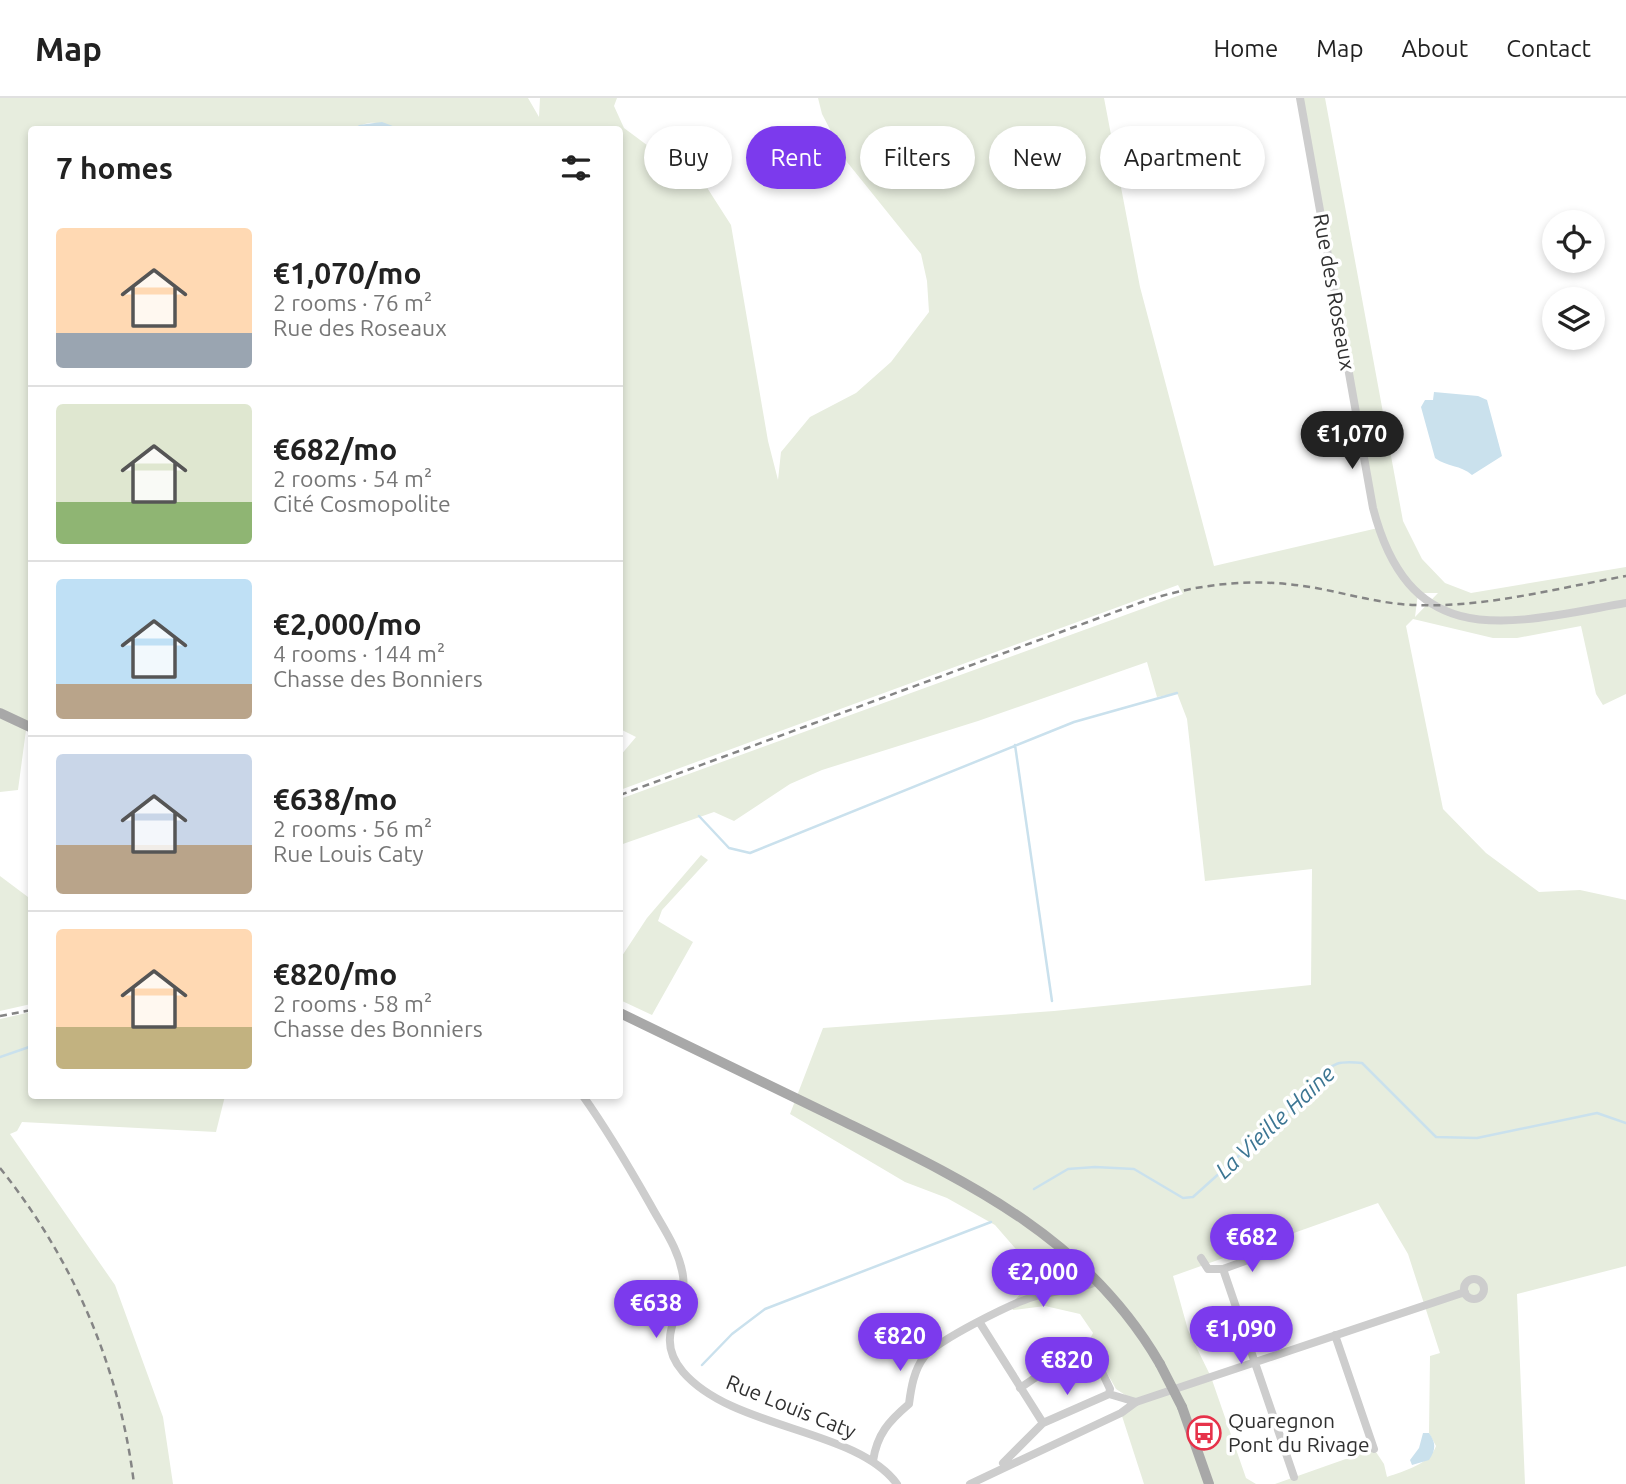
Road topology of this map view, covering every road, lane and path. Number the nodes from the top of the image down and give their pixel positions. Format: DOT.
graph roads {
  1 [pos="1300,98"];
  2 [pos="1626,603"];
  3 [pos="0,713"];
  4 [pos="28,726"];
  5 [pos="623,1014"];
  6 [pos="585,1099"];
  7 [pos="1273,1251"];
  8 [pos="1201,1258"];
  9 [pos="1223,1269"];
  10 [pos="1096,1282"];
  11 [pos="1465,1292"];
  12 [pos="980,1323"];
  13 [pos="1335,1335"];
  14 [pos="1255,1362"];
  15 [pos="1020,1388"];
  16 [pos="1109,1392"];
  17 [pos="1136,1402"];
  18 [pos="1043,1423"];
  19 [pos="1374,1450"];
  20 [pos="873,1461"];
  21 [pos="998,1469"];
  22 [pos="1294,1477"];
  23 [pos="897,1484"];
  24 [pos="970,1484"];
  25 [pos="1209,1484"];
  1 -- 2 [label="street, Rue des Roseaux"];
  3 -- 4 [label="main road"];
  5 -- 10 [label="main road"];
  6 -- 20 [label="street, Rue Louis Caty"];
  7 -- 9 [label="street"];
  8 -- 9 [label="street"];
  9 -- 14 [label="street"];
  10 -- 12 [label="street"];
  10 -- 25 [label="main road, bridge"];
  11 -- 13 [label="street"];
  12 -- 15 [label="street"];
  12 -- 20 [label="street"];
  13 -- 14 [label="street"];
  13 -- 19 [label="street"];
  14 -- 17 [label="street"];
  14 -- 22 [label="street"];
  15 -- 16 [label="street"];
  15 -- 18 [label="street"];
  16 -- 17 [label="street"];
  16 -- 18 [label="street"];
  17 -- 21 [label="street"];
  18 -- 21 [label="street"];
  20 -- 23 [label="street, Rue Louis Caty"];
  21 -- 24 [label="street"];
}
